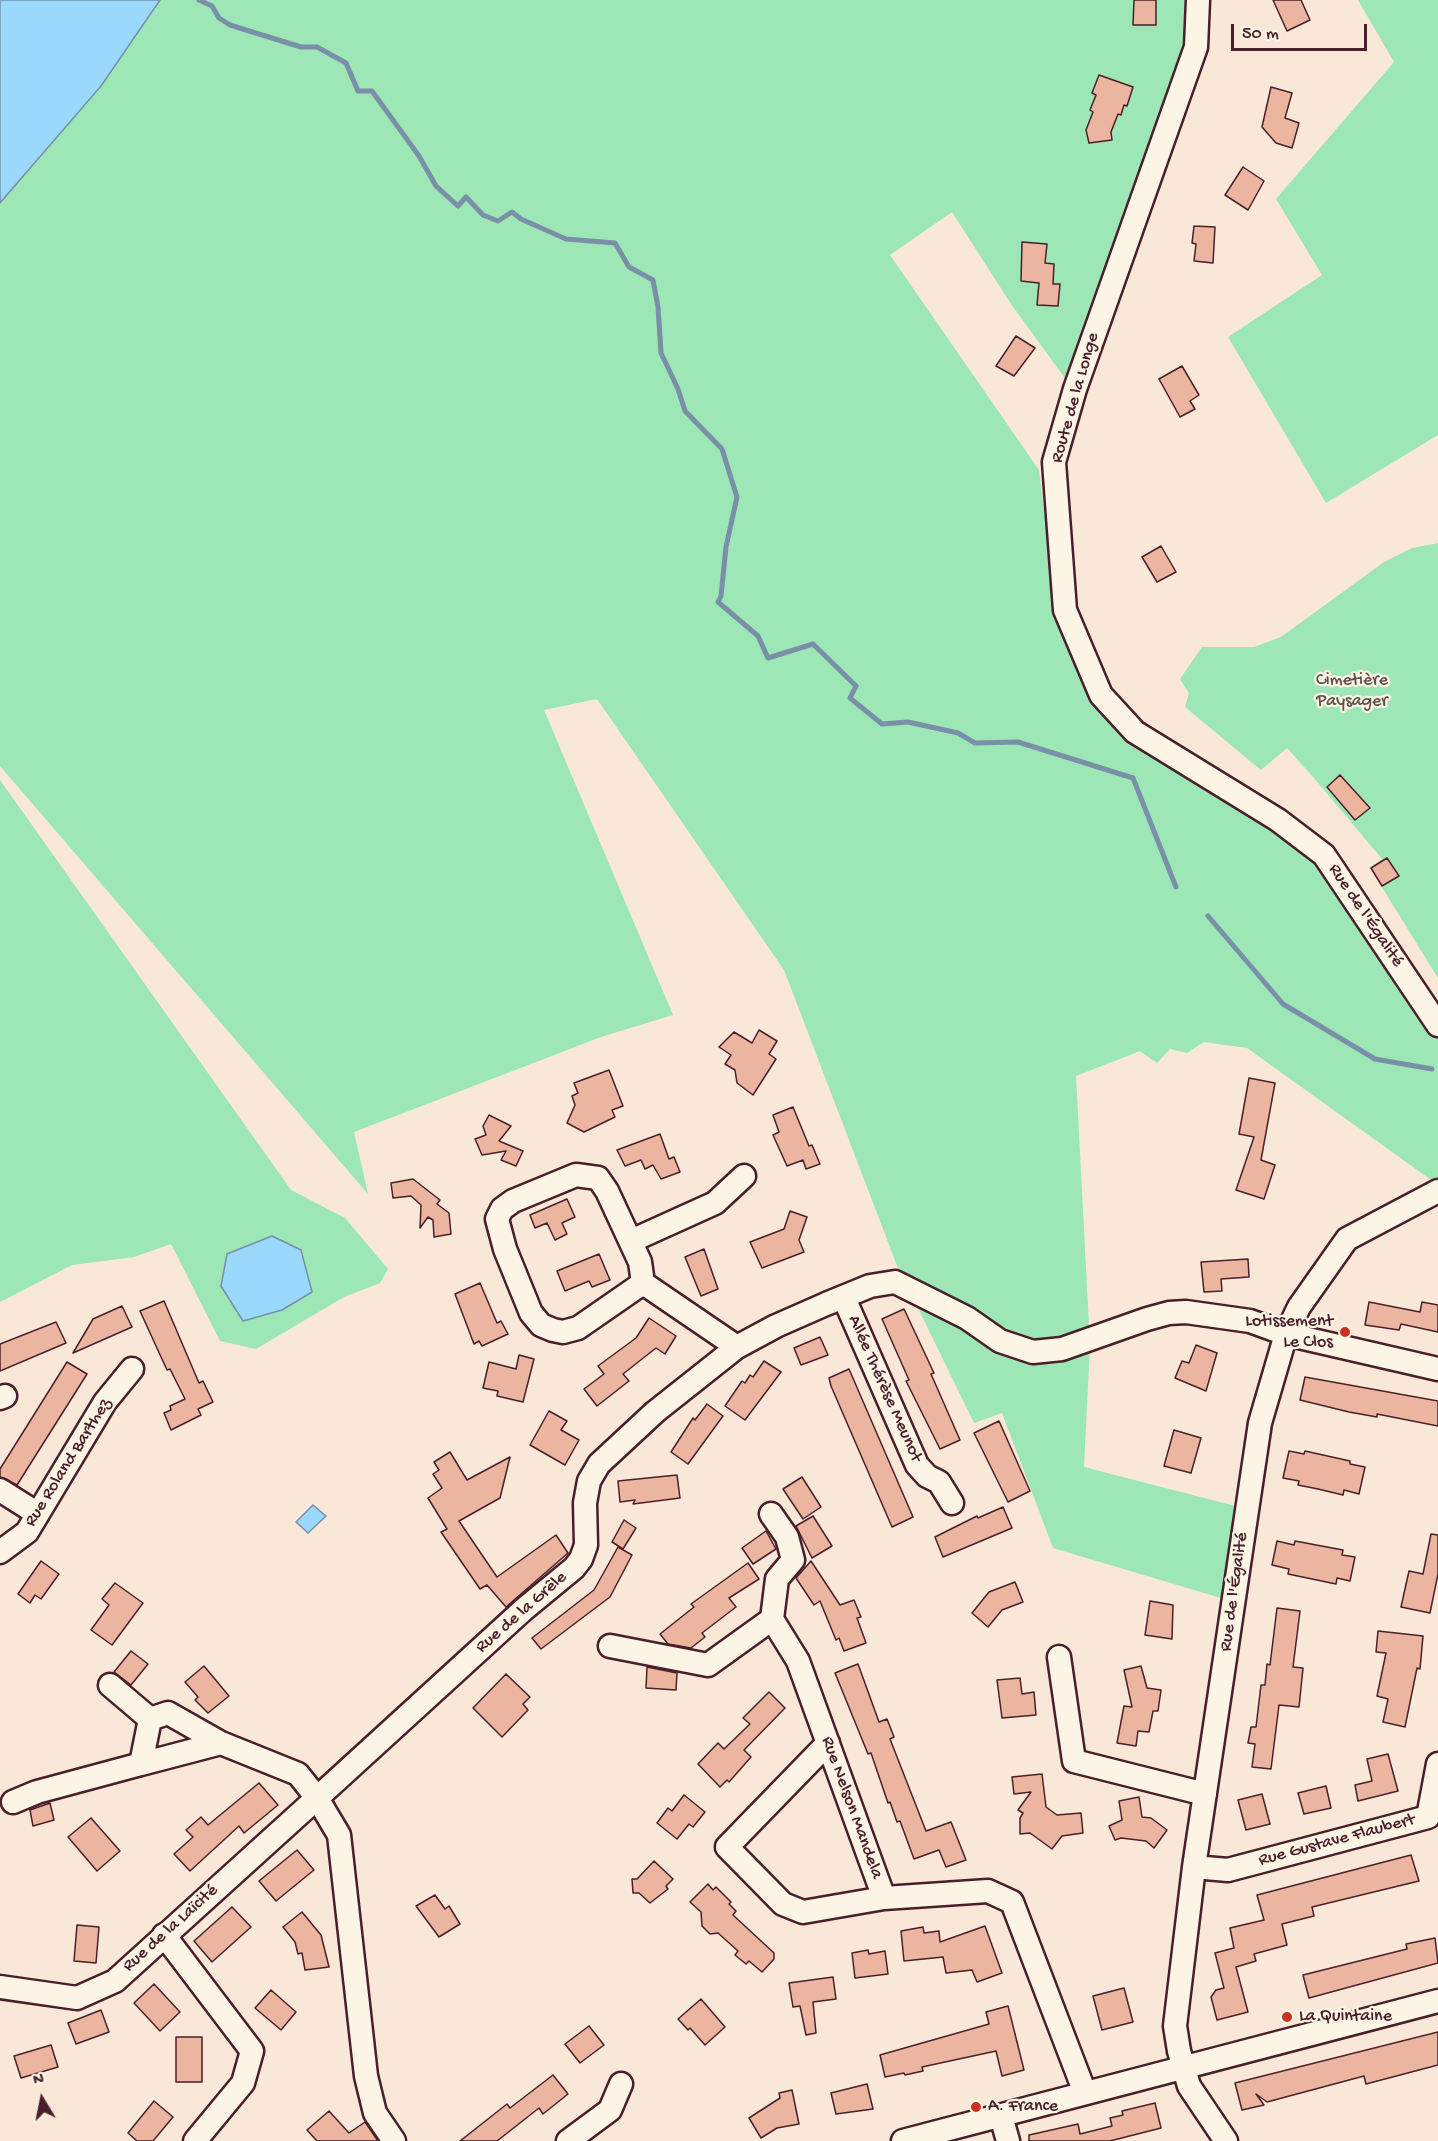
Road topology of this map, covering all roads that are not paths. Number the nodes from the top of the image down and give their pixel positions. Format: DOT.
graph roads {
  1 [pos="1198,0"];
  2 [pos="1278,820"];
  3 [pos="1438,1025"];
  4 [pos="744,1176"];
  5 [pos="1438,1191"];
  6 [pos="630,1241"];
  7 [pos="643,1283"];
  8 [pos="844,1298"];
  9 [pos="1286,1334"];
  10 [pos="737,1347"];
  11 [pos="1438,1369"];
  12 [pos="132,1370"];
  13 [pos="0,1490"];
  14 [pos="952,1503"];
  15 [pos="38,1514"];
  16 [pos="771,1514"];
  17 [pos="0,1552"];
  18 [pos="772,1619"];
  19 [pos="610,1646"];
  20 [pos="1059,1657"];
  21 [pos="110,1685"];
  22 [pos="150,1719"];
  23 [pos="221,1743"];
  24 [pos="828,1743"];
  25 [pos="141,1764"];
  26 [pos="1438,1764"];
  27 [pos="1205,1794"];
  28 [pos="317,1798"];
  29 [pos="13,1802"];
  30 [pos="1194,1867"];
  31 [pos="884,1898"];
  32 [pos="164,1935"];
  33 [pos="0,1987"];
  34 [pos="1438,2001"];
  35 [pos="1183,2067"];
  36 [pos="621,2084"];
  37 [pos="1085,2093"];
  38 [pos="1000,2116"];
  39 [pos="195,2141"];
  40 [pos="394,2141"];
  41 [pos="568,2141"];
  42 [pos="903,2141"];
  43 [pos="1008,2141"];
  44 [pos="1226,2141"];
  1 -- 2 [label="street, Route de la Longe"];
  2 -- 3 [label="street, Rue de l'Égalité"];
  4 -- 6 [label="street"];
  5 -- 9 [label="street, Rue de l'Égalité"];
  6 -- 7 [label="street"];
  6 -- 7 [label="street"];
  7 -- 10 [label="street"];
  8 -- 9 [label="street, Rue de la Grêle"];
  8 -- 10 [label="street, Rue de la Grêle"];
  8 -- 14 [label="street, Allée Thérèse Meunot"];
  9 -- 11 [label="street, Rue de la Grêle"];
  9 -- 27 [label="street, Rue de l'Égalité"];
  10 -- 28 [label="street, Rue de la Grêle"];
  12 -- 15 [label="street, Rue Roland Barthez"];
  13 -- 15 [label="street"];
  15 -- 17 [label="street, Rue Roland Barthez"];
  16 -- 18 [label="street"];
  18 -- 19 [label="street"];
  18 -- 24 [label="street, Rue Nelson Mandela"];
  20 -- 27 [label="street"];
  21 -- 22 [label="street"];
  22 -- 23 [label="street"];
  22 -- 25 [label="street"];
  23 -- 25 [label="street"];
  23 -- 28 [label="street"];
  24 -- 31 [label="street, Rue Nelson Mandela"];
  24 -- 31 [label="street"];
  25 -- 29 [label="street"];
  26 -- 30 [label="street, Rue Gustave Flaubert"];
  27 -- 30 [label="street, Rue de l'Égalité"];
  28 -- 32 [label="street, Rue de la Laïcité"];
  28 -- 40 [label="street"];
  30 -- 35 [label="street, Rue de l'Égalité"];
  31 -- 37 [label="street, Rue Nelson Mandela"];
  32 -- 33 [label="street, Rue de la Laïcité"];
  32 -- 39 [label="street"];
  34 -- 35 [label="street"];
  35 -- 37 [label="street"];
  35 -- 44 [label="street, Rue de l'Égalité"];
  36 -- 41 [label="street"];
  37 -- 38 [label="street"];
  38 -- 42 [label="street"];
  38 -- 43 [label="street"];
}
